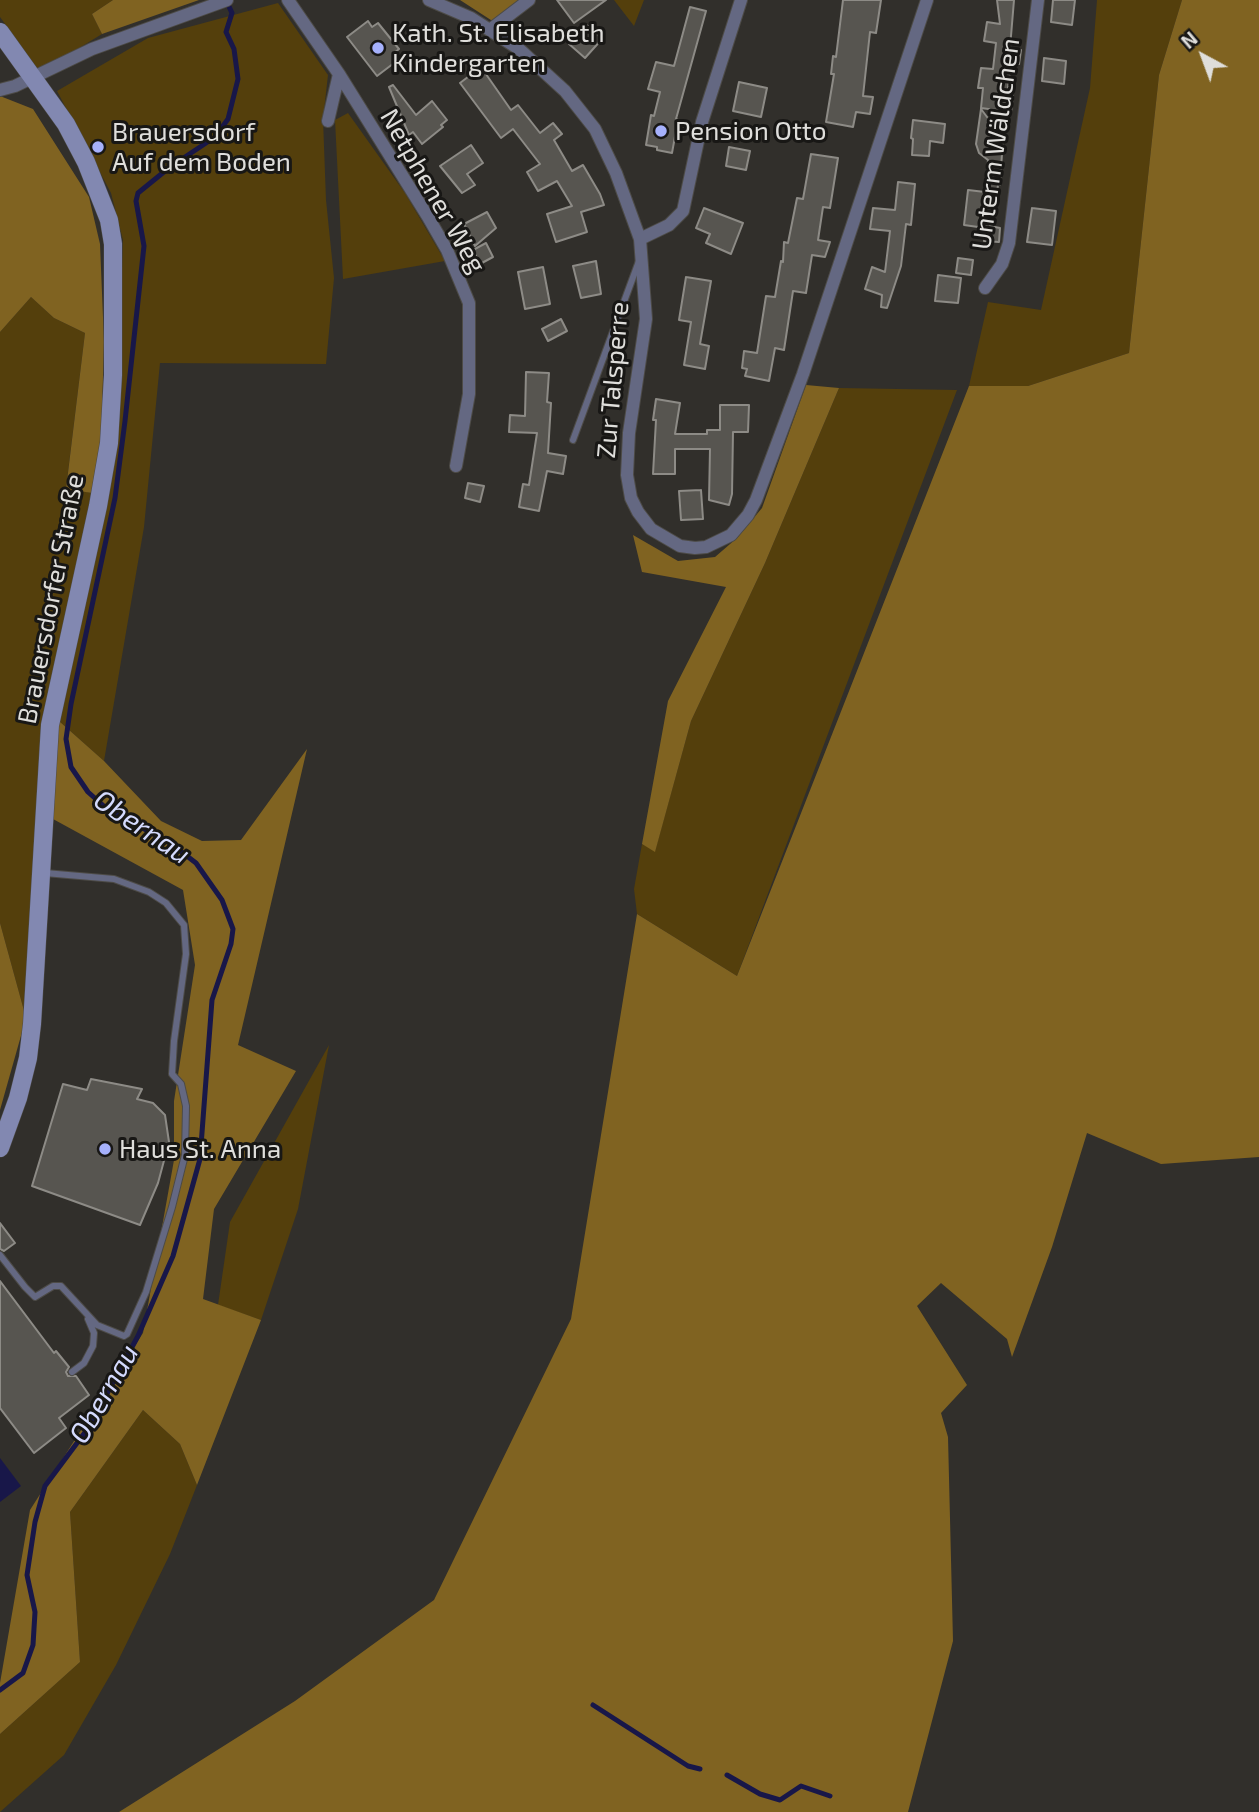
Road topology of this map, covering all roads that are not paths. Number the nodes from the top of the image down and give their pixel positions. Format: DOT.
graph roads {
  1 [pos="288,0"];
  2 [pos="429,0"];
  3 [pos="529,0"];
  4 [pos="741,0"];
  5 [pos="927,0"];
  6 [pos="1038,0"];
  7 [pos="221,2"];
  8 [pos="491,29"];
  9 [pos="0,32"];
  10 [pos="339,74"];
  11 [pos="32,77"];
  12 [pos="0,90"];
  13 [pos="328,121"];
  14 [pos="640,239"];
  15 [pos="641,256"];
  16 [pos="985,288"];
  17 [pos="573,440"];
  18 [pos="456,466"];
  19 [pos="42,872"];
  20 [pos="0,1148"];
  21 [pos="0,1255"];
  22 [pos="88,1317"];
  23 [pos="72,1372"];
  1 -- 10 [label="street, Netphener Weg"];
  2 -- 8 [label="street, Zur Talsperre"];
  3 -- 8 [label="street"];
  4 -- 14 [label="street"];
  5 -- 15 [label="street, Zur Talsperre"];
  6 -- 16 [label="street, Unterm Wäldchen"];
  7 -- 11 [label="street"];
  8 -- 14 [label="street, Zur Talsperre"];
  9 -- 11 [label="street, Brauersdorfer Straße"];
  10 -- 13 [label="street"];
  10 -- 18 [label="street, Netphener Weg"];
  11 -- 12 [label="street"];
  11 -- 19 [label="street, Brauersdorfer Straße"];
  14 -- 15 [label="street, Zur Talsperre"];
  15 -- 17 [label="lane"];
  19 -- 20 [label="street, Brauersdorfer Straße"];
  19 -- 22 [label="lane"];
  21 -- 22 [label="lane"];
  22 -- 23 [label="lane"];
}
